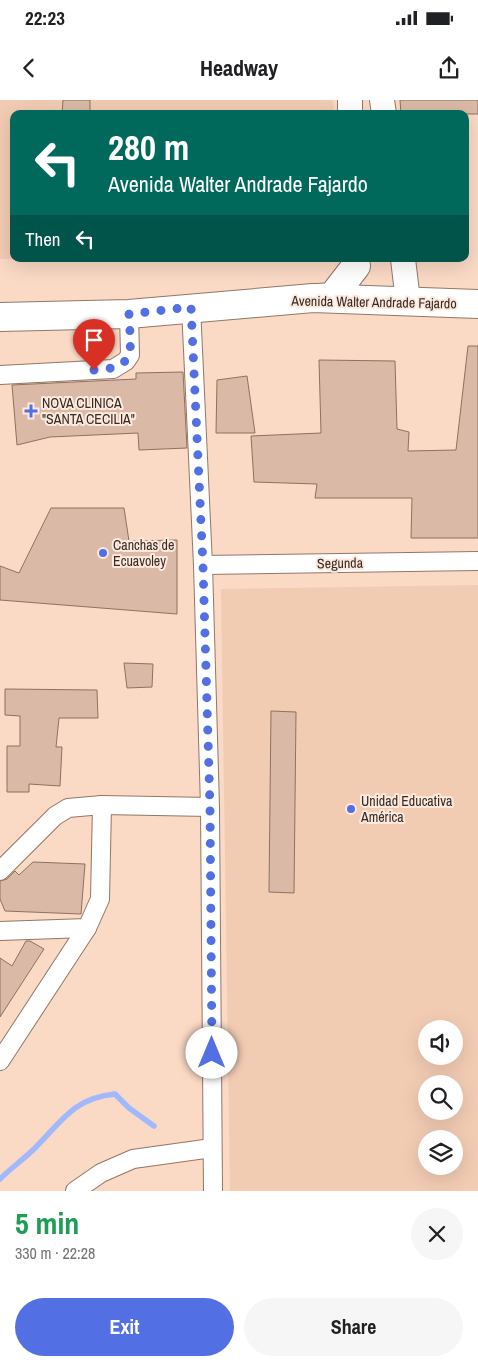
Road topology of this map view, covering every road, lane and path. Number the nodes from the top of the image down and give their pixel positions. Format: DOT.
graph roads {
  1 [pos="356,262"];
  2 [pos="403,262"];
  3 [pos="313,298"];
  4 [pos="365,299"];
  5 [pos="408,301"];
  6 [pos="478,304"];
  7 [pos="191,307"];
  8 [pos="129,314"];
  9 [pos="0,317"];
  10 [pos="0,375"];
  11 [pos="478,561"];
  12 [pos="203,566"];
  13 [pos="102,805"];
  14 [pos="210,807"];
  15 [pos="0,871"];
  16 [pos="87,928"];
  17 [pos="0,932"];
  18 [pos="0,1061"];
  19 [pos="212,1148"];
  20 [pos="75,1191"];
  21 [pos="213,1191"];
  1 -- 3 [label="main road"];
  1 -- 4 [label="street"];
  2 -- 5 [label="street"];
  3 -- 4 [label="main road, Avenida Walter Andrade Fajardo"];
  3 -- 7 [label="main road, Avenida Walter Andrade Fajardo"];
  4 -- 5 [label="main road, Avenida Walter Andrade Fajardo"];
  5 -- 6 [label="main road, Avenida Walter Andrade Fajardo"];
  7 -- 8 [label="main road, Avenida Walter Andrade Fajardo"];
  7 -- 12 [label="street"];
  8 -- 9 [label="main road, Avenida Walter Andrade Fajardo"];
  8 -- 10 [label="street"];
  11 -- 12 [label="street, Segunda"];
  12 -- 14 [label="street"];
  13 -- 14 [label="street"];
  13 -- 15 [label="street"];
  13 -- 16 [label="street"];
  14 -- 19 [label="street"];
  16 -- 17 [label="street"];
  16 -- 18 [label="street"];
  19 -- 20 [label="street"];
  19 -- 21 [label="street"];
}
